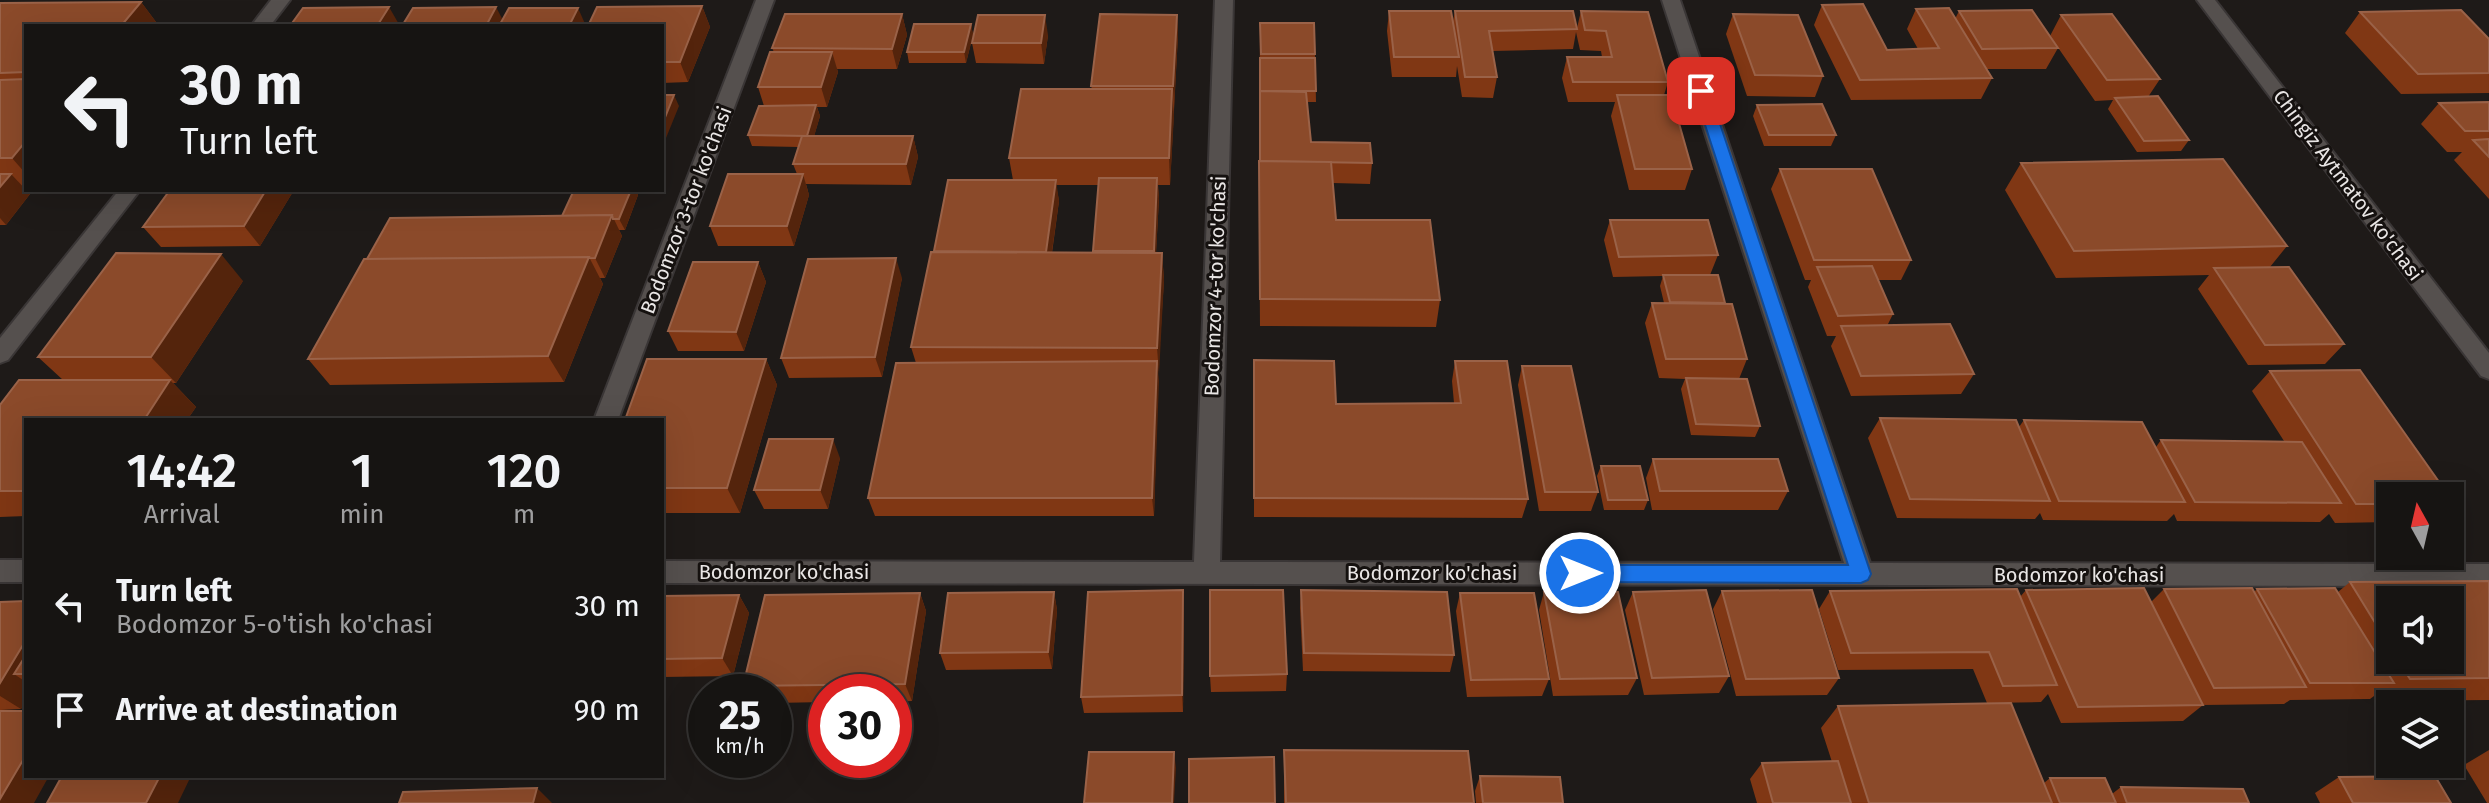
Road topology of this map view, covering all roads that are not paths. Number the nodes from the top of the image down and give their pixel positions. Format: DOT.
graph roads {
  1 [pos="281,0"];
  2 [pos="765,0"];
  3 [pos="1224,0"];
  4 [pos="1671,0"];
  5 [pos="2206,0"];
  6 [pos="262,24"];
  7 [pos="128,192"];
  8 [pos="0,354"];
  9 [pos="2489,370"];
  10 [pos="607,418"];
  11 [pos="0,571"];
  12 [pos="24,571"];
  13 [pos="664,572"];
  14 [pos="1207,573"];
  15 [pos="1861,574"];
  16 [pos="2489,575"];
  1 -- 6 [label="street"];
  2 -- 10 [label="street, Bodomzor 3-tor ko'chasi"];
  3 -- 14 [label="street, Bodomzor 4-tor ko'chasi"];
  4 -- 15 [label="street"];
  5 -- 9 [label="street, Chingiz Aytmatov ko'chasi"];
  7 -- 8 [label="street"];
  11 -- 12 [label="street"];
  13 -- 14 [label="street, Bodomzor ko'chasi"];
  14 -- 15 [label="street, Bodomzor ko'chasi"];
  15 -- 16 [label="street, Bodomzor ko'chasi"];
}
